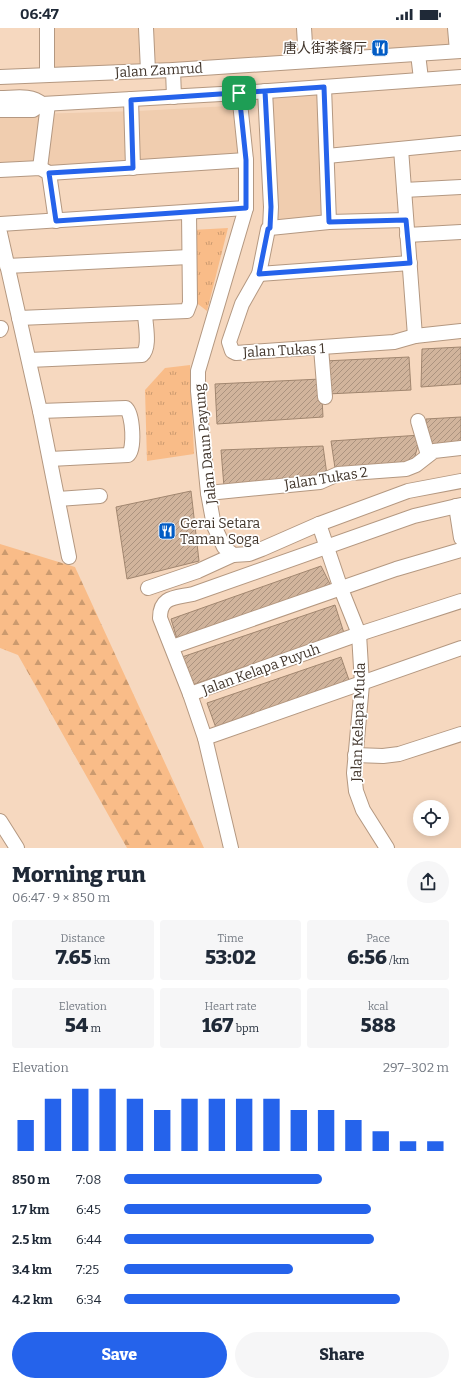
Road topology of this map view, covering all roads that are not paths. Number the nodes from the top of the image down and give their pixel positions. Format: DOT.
graph roads {
  1 [pos="47,28"];
  2 [pos="146,28"];
  3 [pos="304,28"];
  4 [pos="455,28"];
  5 [pos="459,51"];
  6 [pos="418,54"];
  7 [pos="306,60"];
  8 [pos="173,70"];
  9 [pos="148,71"];
  10 [pos="47,75"];
  11 [pos="0,76"];
  12 [pos="461,77"];
  13 [pos="422,79"];
  14 [pos="324,87"];
  15 [pos="265,91"];
  16 [pos="239,93"];
  17 [pos="174,97"];
  18 [pos="0,98"];
  19 [pos="131,100"];
  20 [pos="45,104"];
  21 [pos="0,110"];
  22 [pos="461,143"];
  23 [pos="401,149"];
  24 [pos="326,156"];
  25 [pos="246,160"];
  26 [pos="133,168"];
  27 [pos="0,170"];
  28 [pos="45,171"];
  29 [pos="461,187"];
  30 [pos="404,190"];
  31 [pos="246,208"];
  32 [pos="189,212"];
  33 [pos="406,220"];
  34 [pos="56,221"];
  35 [pos="329,222"];
  36 [pos="0,224"];
  37 [pos="270,228"];
  38 [pos="461,232"];
  39 [pos="0,234"];
  40 [pos="407,235"];
  41 [pos="189,257"];
  42 [pos="410,263"];
  43 [pos="7,266"];
  44 [pos="259,274"];
  45 [pos="145,313"];
  46 [pos="19,318"];
  47 [pos="461,331"];
  48 [pos="415,336"];
  49 [pos="321,348"];
  50 [pos="29,360"];
  51 [pos="325,397"];
  52 [pos="40,411"];
  53 [pos="418,421"];
  54 [pos="461,448"];
  55 [pos="428,455"];
  56 [pos="50,458"];
  57 [pos="461,481"];
  58 [pos="208,492"];
  59 [pos="100,496"];
  60 [pos="58,499"];
  61 [pos="458,506"];
  62 [pos="319,524"];
  63 [pos="461,538"];
  64 [pos="327,546"];
  65 [pos="461,550"];
  66 [pos="233,555"];
  67 [pos="69,557"];
  68 [pos="148,588"];
  69 [pos="341,589"];
  70 [pos="461,602"];
  71 [pos="359,634"];
  72 [pos="172,646"];
  73 [pos="461,648"];
  74 [pos="362,684"];
  75 [pos="190,694"];
  76 [pos="461,734"];
  77 [pos="205,738"];
  78 [pos="355,755"];
  79 [pos="0,821"];
  80 [pos="17,848"];
  81 [pos="231,848"];
  82 [pos="387,848"];
  1 -- 10 [label="street"];
  2 -- 9 [label="street"];
  3 -- 7 [label="street"];
  4 -- 5 [label="street"];
  5 -- 6 [label="street, Jalan Zamrud"];
  6 -- 7 [label="street, Jalan Zamrud"];
  6 -- 13 [label="street"];
  7 -- 8 [label="street, Jalan Zamrud"];
  8 -- 9 [label="street, Jalan Zamrud"];
  8 -- 17 [label="street"];
  9 -- 10 [label="street, Jalan Zamrud"];
  10 -- 11 [label="street, Jalan Zamrud"];
  12 -- 13 [label="street"];
  13 -- 14 [label="street"];
  14 -- 15 [label="street"];
  14 -- 24 [label="street"];
  15 -- 16 [label="street"];
  15 -- 37 [label="street, Jalan Tukas 1"];
  16 -- 17 [label="street"];
  16 -- 25 [label="street, Jalan Daun Payung"];
  17 -- 19 [label="street"];
  18 -- 20 [label="street"];
  19 -- 20 [label="street"];
  19 -- 26 [label="street"];
  20 -- 21 [label="street"];
  20 -- 28 [label="street"];
  22 -- 23 [label="street"];
  23 -- 24 [label="street"];
  23 -- 30 [label="street"];
  24 -- 35 [label="street"];
  25 -- 26 [label="street"];
  25 -- 31 [label="street, Jalan Daun Payung"];
  26 -- 28 [label="street"];
  27 -- 28 [label="street"];
  28 -- 34 [label="street"];
  29 -- 30 [label="street"];
  30 -- 33 [label="street"];
  31 -- 32 [label="street"];
  31 -- 58 [label="street, Jalan Daun Payung"];
  32 -- 34 [label="street"];
  32 -- 41 [label="street"];
  33 -- 35 [label="street"];
  33 -- 40 [label="street"];
  34 -- 36 [label="street"];
  35 -- 37 [label="street"];
  37 -- 44 [label="street, Jalan Tukas 1"];
  38 -- 40 [label="street"];
  39 -- 43 [label="street"];
  40 -- 42 [label="street"];
  41 -- 43 [label="street"];
  41 -- 45 [label="street"];
  42 -- 44 [label="street"];
  42 -- 48 [label="street"];
  43 -- 46 [label="street"];
  44 -- 49 [label="street, Jalan Tukas 1"];
  45 -- 46 [label="street"];
  45 -- 50 [label="street"];
  46 -- 50 [label="street"];
  47 -- 48 [label="street, Jalan Tukas 1"];
  48 -- 49 [label="street, Jalan Tukas 1"];
  49 -- 51 [label="street"];
  50 -- 52 [label="street"];
  52 -- 56 [label="street"];
  52 -- 56 [label="street"];
  53 -- 55 [label="street"];
  54 -- 55 [label="street, Jalan Tukas 2"];
  55 -- 58 [label="street, Jalan Tukas 2"];
  56 -- 60 [label="street"];
  57 -- 62 [label="street"];
  58 -- 66 [label="street, Jalan Daun Payung"];
  59 -- 60 [label="street"];
  60 -- 67 [label="street"];
  61 -- 63 [label="street"];
  61 -- 64 [label="street"];
  62 -- 64 [label="street, Jalan Kelapa Muda"];
  62 -- 66 [label="street"];
  64 -- 69 [label="street, Jalan Kelapa Muda"];
  64 -- 72 [label="street"];
  65 -- 69 [label="street"];
  66 -- 68 [label="street"];
  69 -- 71 [label="street, Jalan Kelapa Muda"];
  69 -- 72 [label="street"];
  70 -- 71 [label="street, Jalan Kelapa Puyuh"];
  71 -- 74 [label="street, Jalan Kelapa Muda"];
  71 -- 75 [label="street, Jalan Kelapa Puyuh"];
  72 -- 75 [label="street"];
  73 -- 74 [label="street"];
  74 -- 77 [label="street"];
  74 -- 78 [label="street, Jalan Kelapa Muda"];
  75 -- 77 [label="street, Jalan Kelapa Puyuh"];
  76 -- 78 [label="street"];
  77 -- 81 [label="street, Jalan Kelapa Puyuh"];
  78 -- 82 [label="street, Jalan Kelapa Muda"];
  79 -- 80 [label="street"];
}
